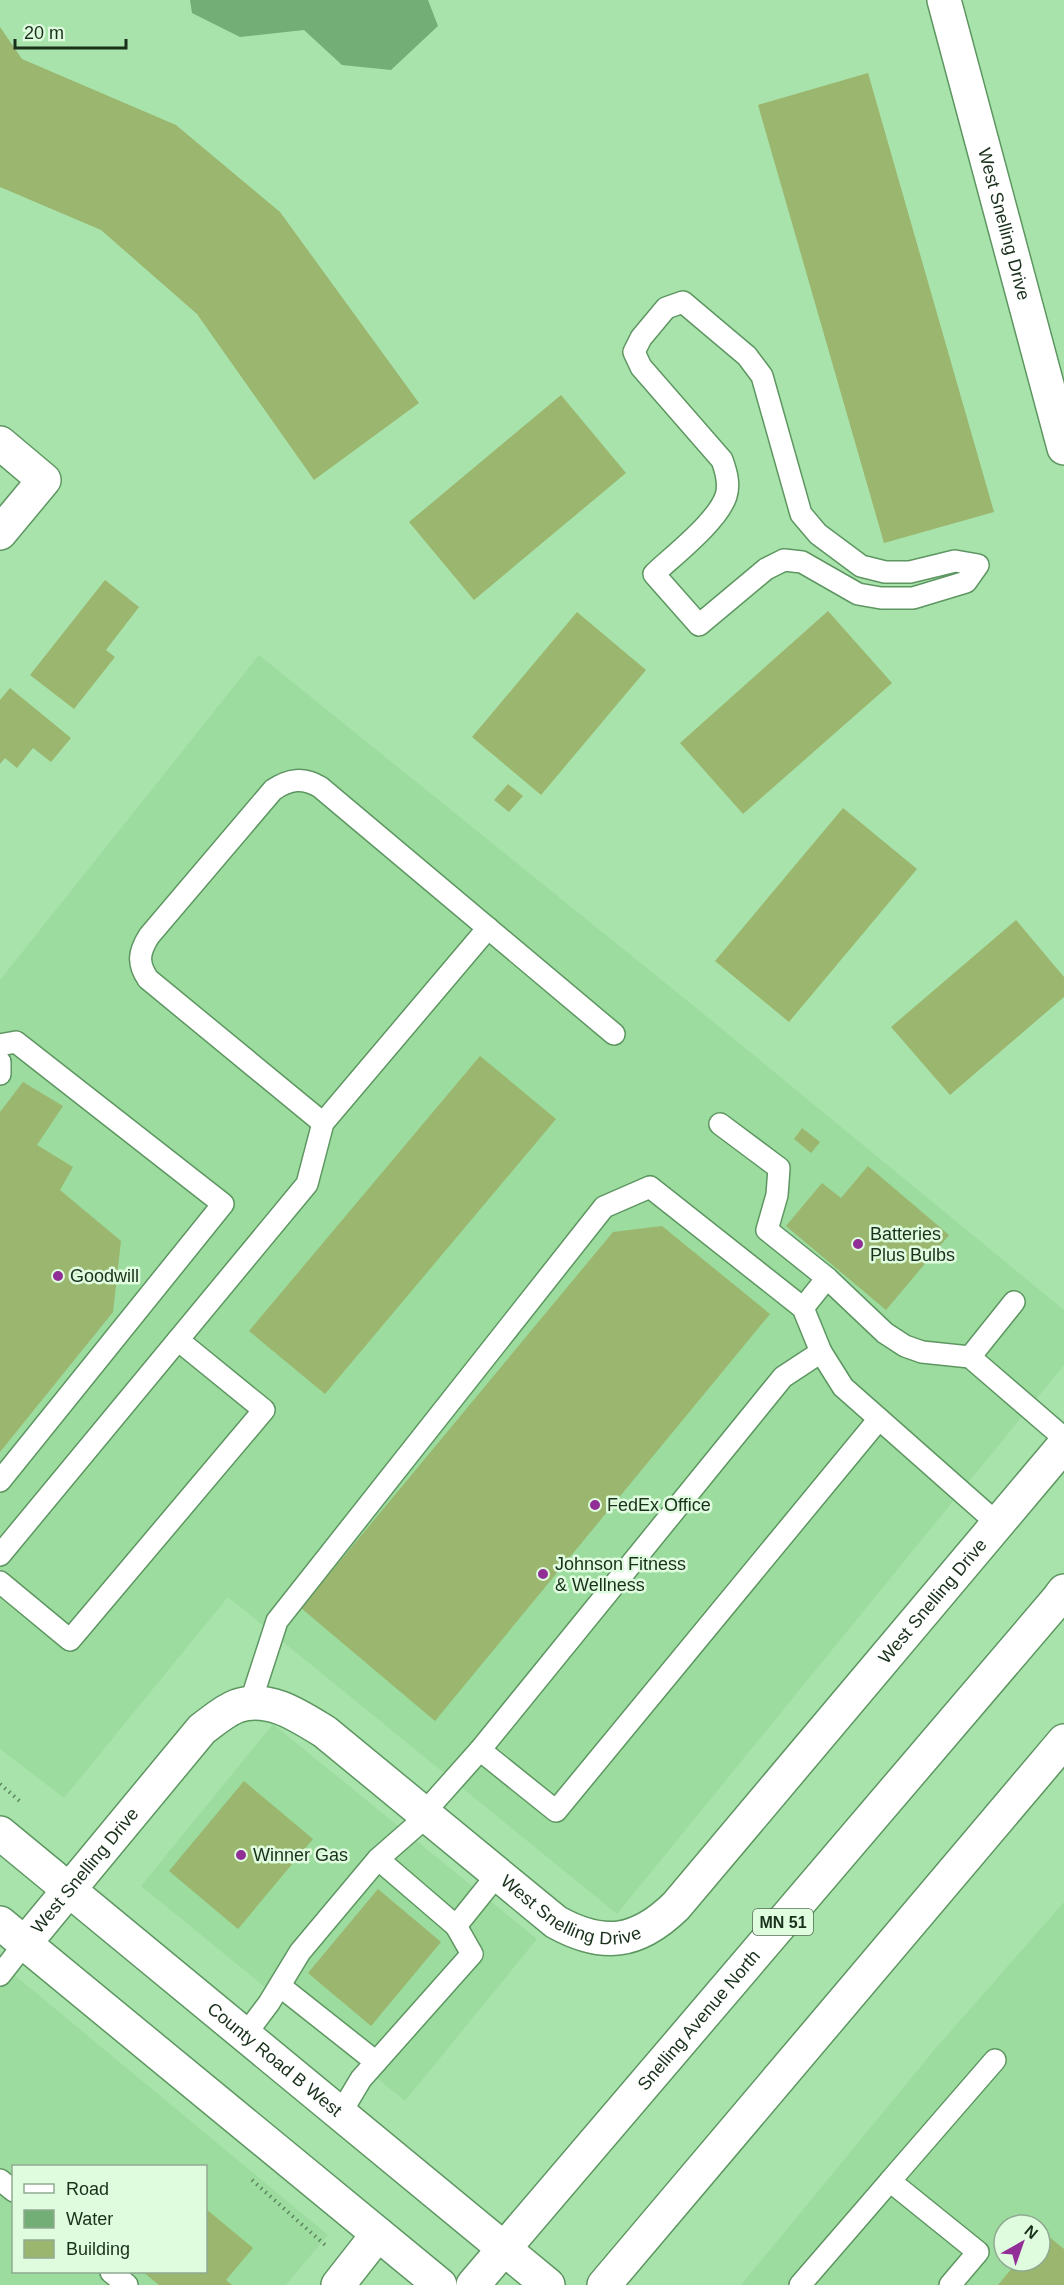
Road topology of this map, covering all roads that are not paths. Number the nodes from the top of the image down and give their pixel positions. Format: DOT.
graph roads {
  1 [pos="944,0"];
  2 [pos="0,443"];
  3 [pos="1064,448"];
  4 [pos="0,533"];
  5 [pos="978,565"];
  6 [pos="488,928"];
  7 [pos="614,1034"];
  8 [pos="0,1045"];
  9 [pos="0,1062"];
  10 [pos="0,1074"];
  11 [pos="323,1123"];
  12 [pos="720,1124"];
  13 [pos="827,1278"];
  14 [pos="1014,1302"];
  15 [pos="803,1308"];
  16 [pos="178,1340"];
  17 [pos="821,1352"];
  18 [pos="970,1357"];
  19 [pos="879,1419"];
  20 [pos="1064,1438"];
  21 [pos="1064,1445"];
  22 [pos="0,1481"];
  23 [pos="998,1524"];
  24 [pos="0,1555"];
  25 [pos="0,1582"];
  26 [pos="1063,1593"];
  27 [pos="250,1704"];
  28 [pos="1064,1741"];
  29 [pos="480,1750"];
  30 [pos="425,1816"];
  31 [pos="0,1833"];
  32 [pos="378,1859"];
  33 [pos="496,1875"];
  34 [pos="69,1889"];
  35 [pos="0,1923"];
  36 [pos="456,1926"];
  37 [pos="25,1943"];
  38 [pos="0,1976"];
  39 [pos="280,1986"];
  40 [pos="245,2035"];
  41 [pos="995,2060"];
  42 [pos="376,2062"];
  43 [pos="340,2114"];
  44 [pos="0,2180"];
  45 [pos="890,2181"];
  46 [pos="12,2189"];
  47 [pos="378,2234"];
  48 [pos="504,2249"];
  49 [pos="113,2273"];
  50 [pos="127,2285"];
  51 [pos="338,2285"];
  52 [pos="440,2285"];
  53 [pos="473,2285"];
  54 [pos="548,2285"];
  55 [pos="604,2285"];
  56 [pos="801,2285"];
  57 [pos="950,2285"];
  1 -- 3 [label="street, West Snelling Drive"];
  2 -- 4 [label="street"];
  5 -- 5 [label="lane"];
  6 -- 7 [label="lane"];
  6 -- 11 [label="lane"];
  6 -- 11 [label="lane"];
  8 -- 22 [label="lane"];
  9 -- 10 [label="lane"];
  11 -- 16 [label="lane"];
  12 -- 13 [label="lane"];
  13 -- 15 [label="lane"];
  13 -- 18 [label="lane"];
  14 -- 18 [label="lane"];
  15 -- 17 [label="lane"];
  15 -- 27 [label="lane"];
  16 -- 24 [label="lane"];
  16 -- 25 [label="lane"];
  17 -- 19 [label="lane"];
  17 -- 29 [label="lane"];
  18 -- 20 [label="lane"];
  19 -- 23 [label="lane"];
  19 -- 29 [label="lane"];
  21 -- 23 [label="street, West Snelling Drive"];
  23 -- 33 [label="street, West Snelling Drive"];
  26 -- 48 [label="street, Snelling Avenue North / MN 51"];
  27 -- 30 [label="street, West Snelling Drive"];
  27 -- 34 [label="street, West Snelling Drive"];
  28 -- 55 [label="street"];
  29 -- 30 [label="lane"];
  30 -- 32 [label="lane"];
  30 -- 33 [label="street, West Snelling Drive"];
  31 -- 34 [label="street, County Road B West"];
  32 -- 36 [label="lane"];
  32 -- 39 [label="lane"];
  33 -- 36 [label="lane"];
  34 -- 37 [label="street, West Snelling Drive"];
  34 -- 40 [label="street, County Road B West"];
  35 -- 37 [label="street"];
  36 -- 42 [label="lane"];
  37 -- 38 [label="lane"];
  37 -- 47 [label="street"];
  39 -- 40 [label="lane"];
  39 -- 42 [label="lane"];
  40 -- 43 [label="street, County Road B West"];
  41 -- 45 [label="lane"];
  42 -- 43 [label="lane"];
  43 -- 48 [label="street, County Road B West"];
  44 -- 46 [label="lane"];
  45 -- 56 [label="lane"];
  45 -- 57 [label="lane"];
  47 -- 51 [label="street"];
  47 -- 52 [label="street"];
  48 -- 53 [label="street, Snelling Avenue North / MN 51"];
  48 -- 54 [label="street, County Road B West"];
  49 -- 50 [label="lane"];
}
